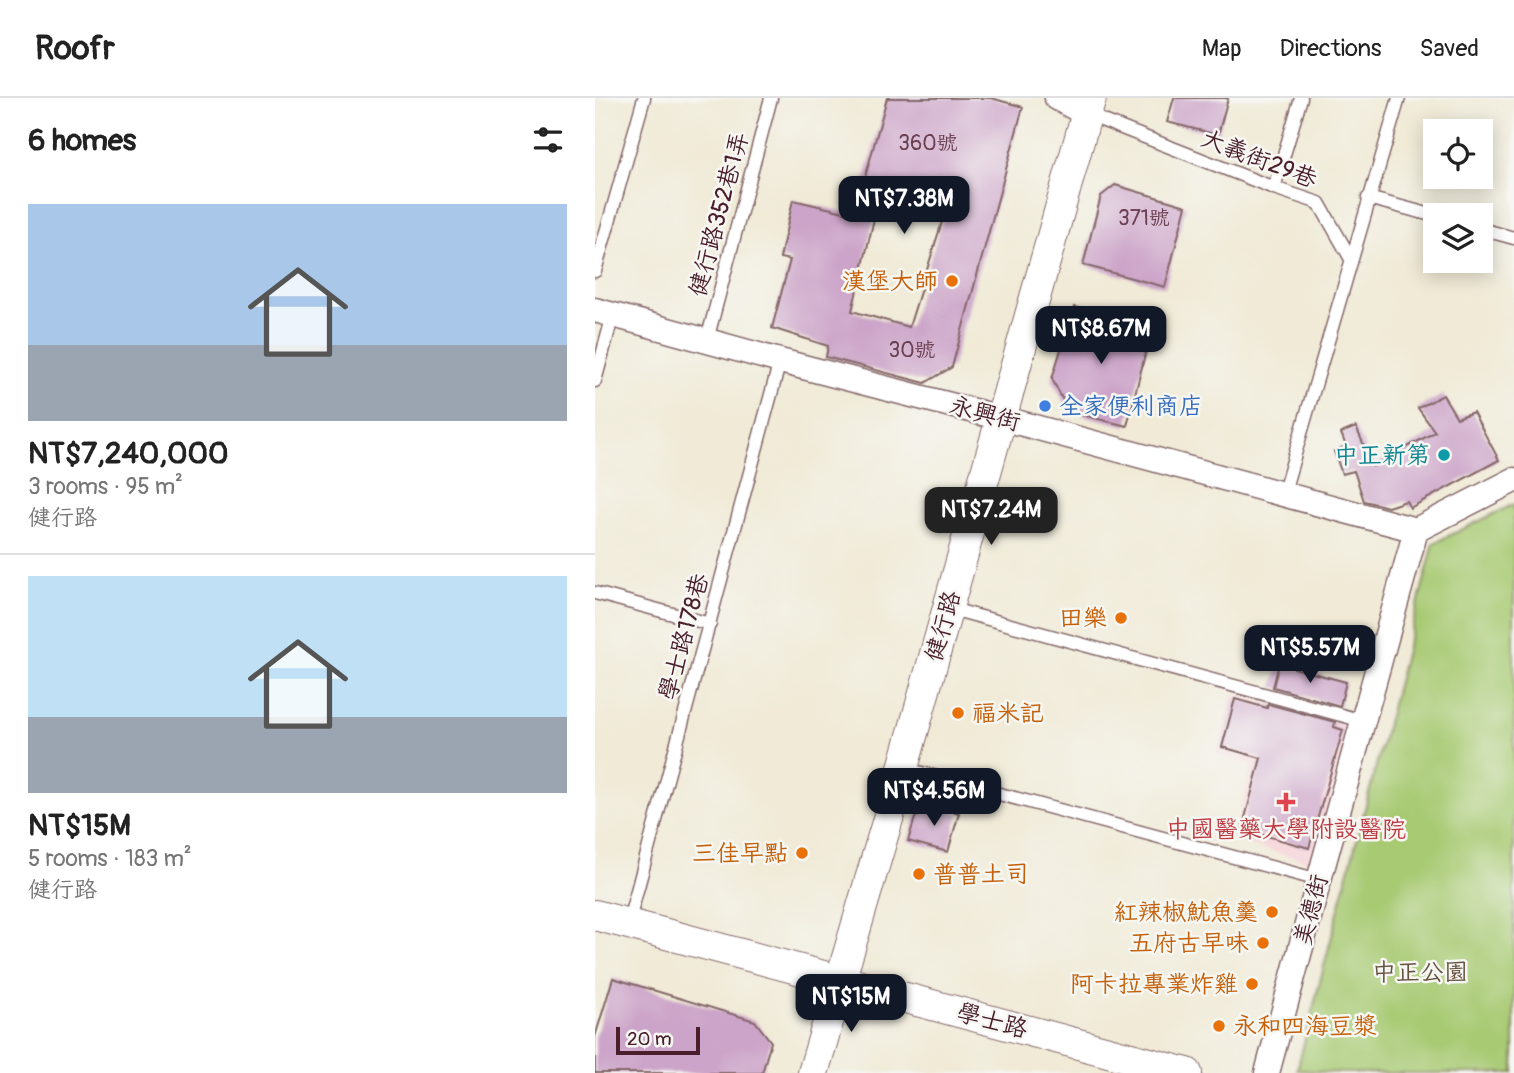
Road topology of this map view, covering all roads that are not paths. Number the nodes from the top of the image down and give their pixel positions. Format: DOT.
graph roads {
  1 [pos="644,98"];
  2 [pos="771,98"];
  3 [pos="1057,98"];
  4 [pos="1301,98"];
  5 [pos="1399,98"];
  6 [pos="1089,106"];
  7 [pos="1274,188"];
  8 [pos="1368,198"];
  9 [pos="1423,213"];
  10 [pos="1493,232"];
  11 [pos="1514,238"];
  12 [pos="1351,259"];
  13 [pos="595,271"];
  14 [pos="604,313"];
  15 [pos="708,340"];
  16 [pos="780,361"];
  17 [pos="595,381"];
  18 [pos="1001,418"];
  19 [pos="1514,480"];
  20 [pos="1283,495"];
  21 [pos="1416,530"];
  22 [pos="595,593"];
  23 [pos="948,608"];
  24 [pos="710,624"];
  25 [pos="1363,721"];
  26 [pos="903,768"];
  27 [pos="1319,880"];
  28 [pos="595,915"];
  29 [pos="628,924"];
  30 [pos="841,981"];
  31 [pos="813,1073"];
  32 [pos="1187,1073"];
  33 [pos="1267,1073"];
  1 -- 13 [label="lane"];
  2 -- 15 [label="lane, 健行路352巷1弄"];
  3 -- 6 [label="street"];
  4 -- 7 [label="lane"];
  5 -- 8 [label="lane"];
  6 -- 7 [label="lane, 大義街29巷"];
  6 -- 18 [label="street, 健行路"];
  7 -- 12 [label="lane, 大義街29巷"];
  8 -- 9 [label="lane"];
  8 -- 12 [label="lane"];
  10 -- 11 [label="lane"];
  12 -- 20 [label="lane"];
  14 -- 15 [label="street, 永興街"];
  14 -- 17 [label="lane"];
  15 -- 16 [label="street, 永興街"];
  16 -- 18 [label="street, 永興街"];
  16 -- 24 [label="lane, 學士路178巷"];
  18 -- 20 [label="street, 永興街"];
  18 -- 23 [label="street, 健行路"];
  19 -- 21 [label="street"];
  20 -- 21 [label="street, 永興街"];
  21 -- 25 [label="street, 美德街"];
  22 -- 24 [label="lane"];
  23 -- 25 [label="lane"];
  23 -- 26 [label="street, 健行路"];
  24 -- 29 [label="lane, 學士路178巷"];
  25 -- 27 [label="street, 美德街"];
  26 -- 27 [label="lane"];
  26 -- 30 [label="street, 健行路"];
  27 -- 33 [label="street, 美德街"];
  28 -- 29 [label="street, 學士路"];
  29 -- 30 [label="street, 學士路"];
  30 -- 31 [label="street, 健行路"];
  30 -- 32 [label="street, 學士路"];
}
